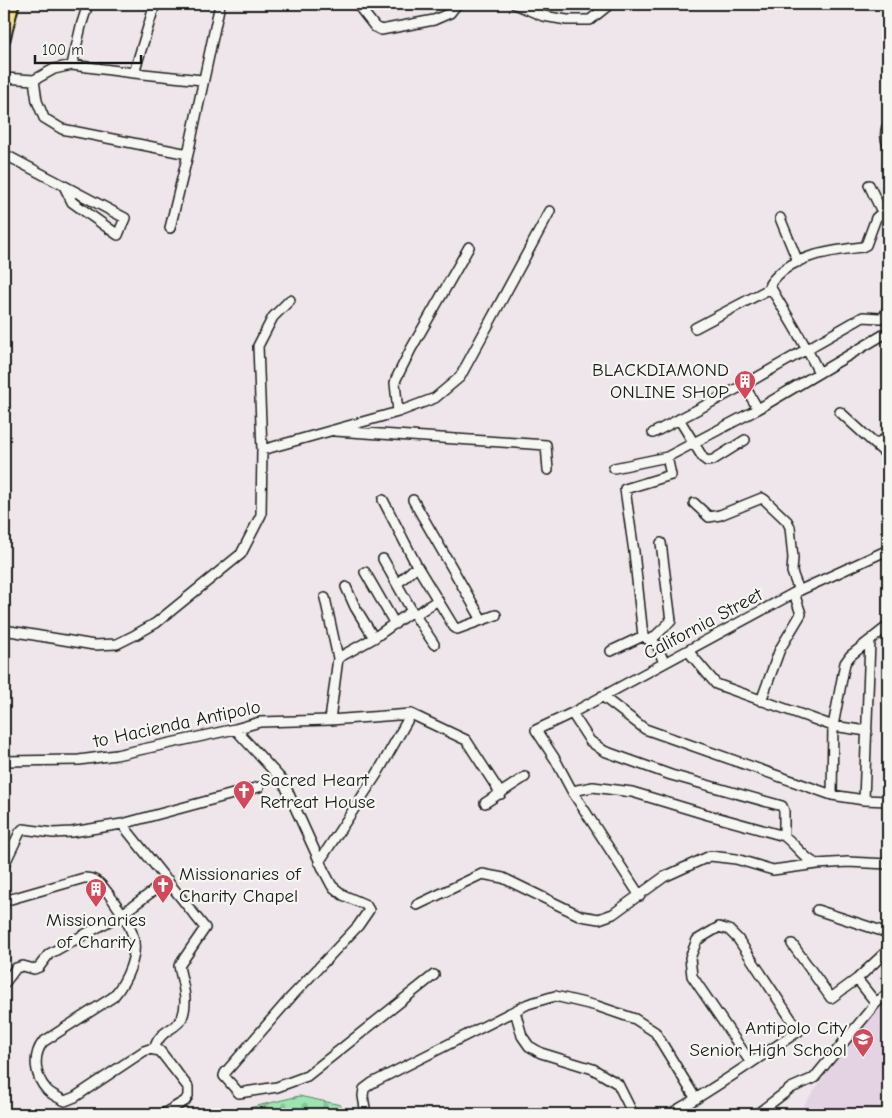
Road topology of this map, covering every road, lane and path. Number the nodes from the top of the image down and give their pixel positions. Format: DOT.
graph roads {
  1 [pos="14,4"];
  2 [pos="88,4"];
  3 [pos="156,4"];
  4 [pos="220,4"];
  5 [pos="357,4"];
  6 [pos="457,4"];
  7 [pos="515,4"];
  8 [pos="610,4"];
  9 [pos="4,39"];
  10 [pos="72,65"];
  11 [pos="134,74"];
  12 [pos="4,78"];
  13 [pos="34,80"];
  14 [pos="202,80"];
  15 [pos="888,125"];
  16 [pos="888,144"];
  17 [pos="4,154"];
  18 [pos="188,154"];
  19 [pos="869,185"];
  20 [pos="64,186"];
  21 [pos="885,209"];
  22 [pos="550,211"];
  23 [pos="780,218"];
  24 [pos="170,228"];
  25 [pos="468,247"];
  26 [pos="798,262"];
  27 [pos="770,288"];
  28 [pos="290,300"];
  29 [pos="888,308"];
  30 [pos="695,328"];
  31 [pos="888,332"];
  32 [pos="807,348"];
  33 [pos="819,373"];
  34 [pos="744,385"];
  35 [pos="758,409"];
  36 [pos="398,412"];
  37 [pos="840,412"];
  38 [pos="679,419"];
  39 [pos="327,431"];
  40 [pos="653,433"];
  41 [pos="888,437"];
  42 [pos="745,440"];
  43 [pos="694,444"];
  44 [pos="876,444"];
  45 [pos="262,450"];
  46 [pos="888,456"];
  47 [pos="667,457"];
  48 [pos="614,468"];
  49 [pos="548,470"];
  50 [pos="383,500"];
  51 [pos="413,500"];
  52 [pos="694,503"];
  53 [pos="662,543"];
  54 [pos="888,550"];
  55 [pos="383,559"];
  56 [pos="417,566"];
  57 [pos="365,572"];
  58 [pos="397,584"];
  59 [pos="346,587"];
  60 [pos="797,592"];
  61 [pos="325,598"];
  62 [pos="438,600"];
  63 [pos="413,613"];
  64 [pos="496,615"];
  65 [pos="482,620"];
  66 [pos="395,624"];
  67 [pos="888,626"];
  68 [pos="4,630"];
  69 [pos="374,638"];
  70 [pos="647,638"];
  71 [pos="870,641"];
  72 [pos="434,644"];
  73 [pos="688,651"];
  74 [pos="611,652"];
  75 [pos="338,658"];
  76 [pos="664,664"];
  77 [pos="602,696"];
  78 [pos="761,701"];
  79 [pos="411,714"];
  80 [pos="572,714"];
  81 [pos="330,720"];
  82 [pos="833,726"];
  83 [pos="235,729"];
  84 [pos="866,731"];
  85 [pos="4,761"];
  86 [pos="525,778"];
  87 [pos="258,787"];
  88 [pos="572,791"];
  89 [pos="501,794"];
  90 [pos="832,795"];
  91 [pos="864,800"];
  92 [pos="888,801"];
  93 [pos="485,802"];
  94 [pos="122,824"];
  95 [pos="784,836"];
  96 [pos="319,862"];
  97 [pos="817,864"];
  98 [pos="888,864"];
  99 [pos="4,866"];
  100 [pos="168,880"];
  101 [pos="640,896"];
  102 [pos="4,901"];
  103 [pos="418,905"];
  104 [pos="816,910"];
  105 [pos="122,914"];
  106 [pos="888,933"];
  107 [pos="792,944"];
  108 [pos="888,950"];
  109 [pos="434,975"];
  110 [pos="857,979"];
  111 [pos="4,984"];
  112 [pos="888,993"];
  113 [pos="876,1003"];
  114 [pos="515,1011"];
  115 [pos="154,1050"];
  116 [pos="751,1063"];
  117 [pos="696,1100"];
  118 [pos="163,1114"];
  119 [pos="366,1114"];
  120 [pos="633,1114"];
  121 [pos="670,1114"];
  122 [pos="756,1114"];
  1 -- 9 [label="main road"];
  2 -- 10 [label="street"];
  3 -- 11 [label="street"];
  4 -- 14 [label="street"];
  5 -- 6 [label="street"];
  7 -- 8 [label="street"];
  10 -- 11 [label="street"];
  10 -- 13 [label="street"];
  11 -- 14 [label="street"];
  12 -- 13 [label="street"];
  13 -- 18 [label="street"];
  14 -- 18 [label="street"];
  15 -- 16 [label="street"];
  17 -- 20 [label="street"];
  18 -- 24 [label="street"];
  19 -- 21 [label="street"];
  20 -- 20 [label="street"];
  21 -- 26 [label="street"];
  22 -- 36 [label="street"];
  23 -- 26 [label="street"];
  25 -- 36 [label="street"];
  26 -- 27 [label="street"];
  27 -- 30 [label="street"];
  27 -- 32 [label="street"];
  28 -- 45 [label="street"];
  29 -- 32 [label="street"];
  31 -- 33 [label="street"];
  32 -- 33 [label="street"];
  32 -- 34 [label="street"];
  33 -- 35 [label="street"];
  34 -- 35 [label="street"];
  34 -- 38 [label="street"];
  35 -- 43 [label="street"];
  36 -- 39 [label="street"];
  37 -- 44 [label="street"];
  38 -- 40 [label="street"];
  38 -- 43 [label="street"];
  39 -- 45 [label="street"];
  39 -- 49 [label="street"];
  41 -- 44 [label="street"];
  42 -- 43 [label="street"];
  43 -- 47 [label="street"];
  44 -- 46 [label="street"];
  45 -- 68 [label="street"];
  47 -- 48 [label="street"];
  47 -- 70 [label="street"];
  50 -- 56 [label="street"];
  51 -- 65 [label="street"];
  52 -- 60 [label="street"];
  53 -- 70 [label="street"];
  54 -- 60 [label="street, California Street"];
  55 -- 58 [label="street"];
  56 -- 58 [label="street"];
  56 -- 62 [label="street"];
  57 -- 66 [label="street"];
  58 -- 63 [label="street"];
  59 -- 69 [label="street"];
  60 -- 73 [label="street, California Street"];
  60 -- 78 [label="street"];
  61 -- 75 [label="street"];
  62 -- 63 [label="street"];
  62 -- 65 [label="street"];
  63 -- 66 [label="street"];
  63 -- 72 [label="street"];
  64 -- 65 [label="street"];
  66 -- 69 [label="street"];
  67 -- 71 [label="street"];
  69 -- 75 [label="street"];
  70 -- 74 [label="street"];
  70 -- 76 [label="street"];
  71 -- 82 [label="street"];
  71 -- 84 [label="street"];
  73 -- 76 [label="street, California Street"];
  73 -- 78 [label="street"];
  75 -- 81 [label="street"];
  76 -- 77 [label="street, California Street"];
  77 -- 80 [label="street, California Street"];
  77 -- 90 [label="street"];
  78 -- 82 [label="street"];
  79 -- 81 [label="street, to Hacienda Antipolo"];
  79 -- 89 [label="street, to Hacienda Antipolo"];
  79 -- 96 [label="street"];
  80 -- 88 [label="street, California Street"];
  80 -- 95 [label="street"];
  81 -- 83 [label="street, to Hacienda Antipolo"];
  82 -- 84 [label="street"];
  82 -- 90 [label="street"];
  83 -- 85 [label="street, to Hacienda Antipolo"];
  83 -- 96 [label="street"];
  84 -- 91 [label="street"];
  86 -- 89 [label="street"];
  87 -- 94 [label="street"];
  88 -- 95 [label="street"];
  88 -- 101 [label="street"];
  89 -- 93 [label="street"];
  90 -- 91 [label="street"];
  91 -- 92 [label="street"];
  94 -- 99 [label="street"];
  94 -- 100 [label="street"];
  95 -- 97 [label="street"];
  96 -- 109 [label="street"];
  97 -- 98 [label="street"];
  97 -- 101 [label="street"];
  100 -- 105 [label="street"];
  100 -- 115 [label="street"];
  101 -- 103 [label="street"];
  102 -- 105 [label="street"];
  104 -- 106 [label="street"];
  105 -- 111 [label="street"];
  105 -- 115 [label="street"];
  107 -- 110 [label="street"];
  108 -- 110 [label="street"];
  110 -- 113 [label="street"];
  112 -- 113 [label="street"];
  113 -- 122 [label="street"];
  114 -- 117 [label="street"];
  114 -- 119 [label="street"];
  114 -- 120 [label="street"];
  115 -- 118 [label="street"];
  116 -- 116 [label="street"];
  116 -- 117 [label="street"];
  117 -- 121 [label="street"];
}
